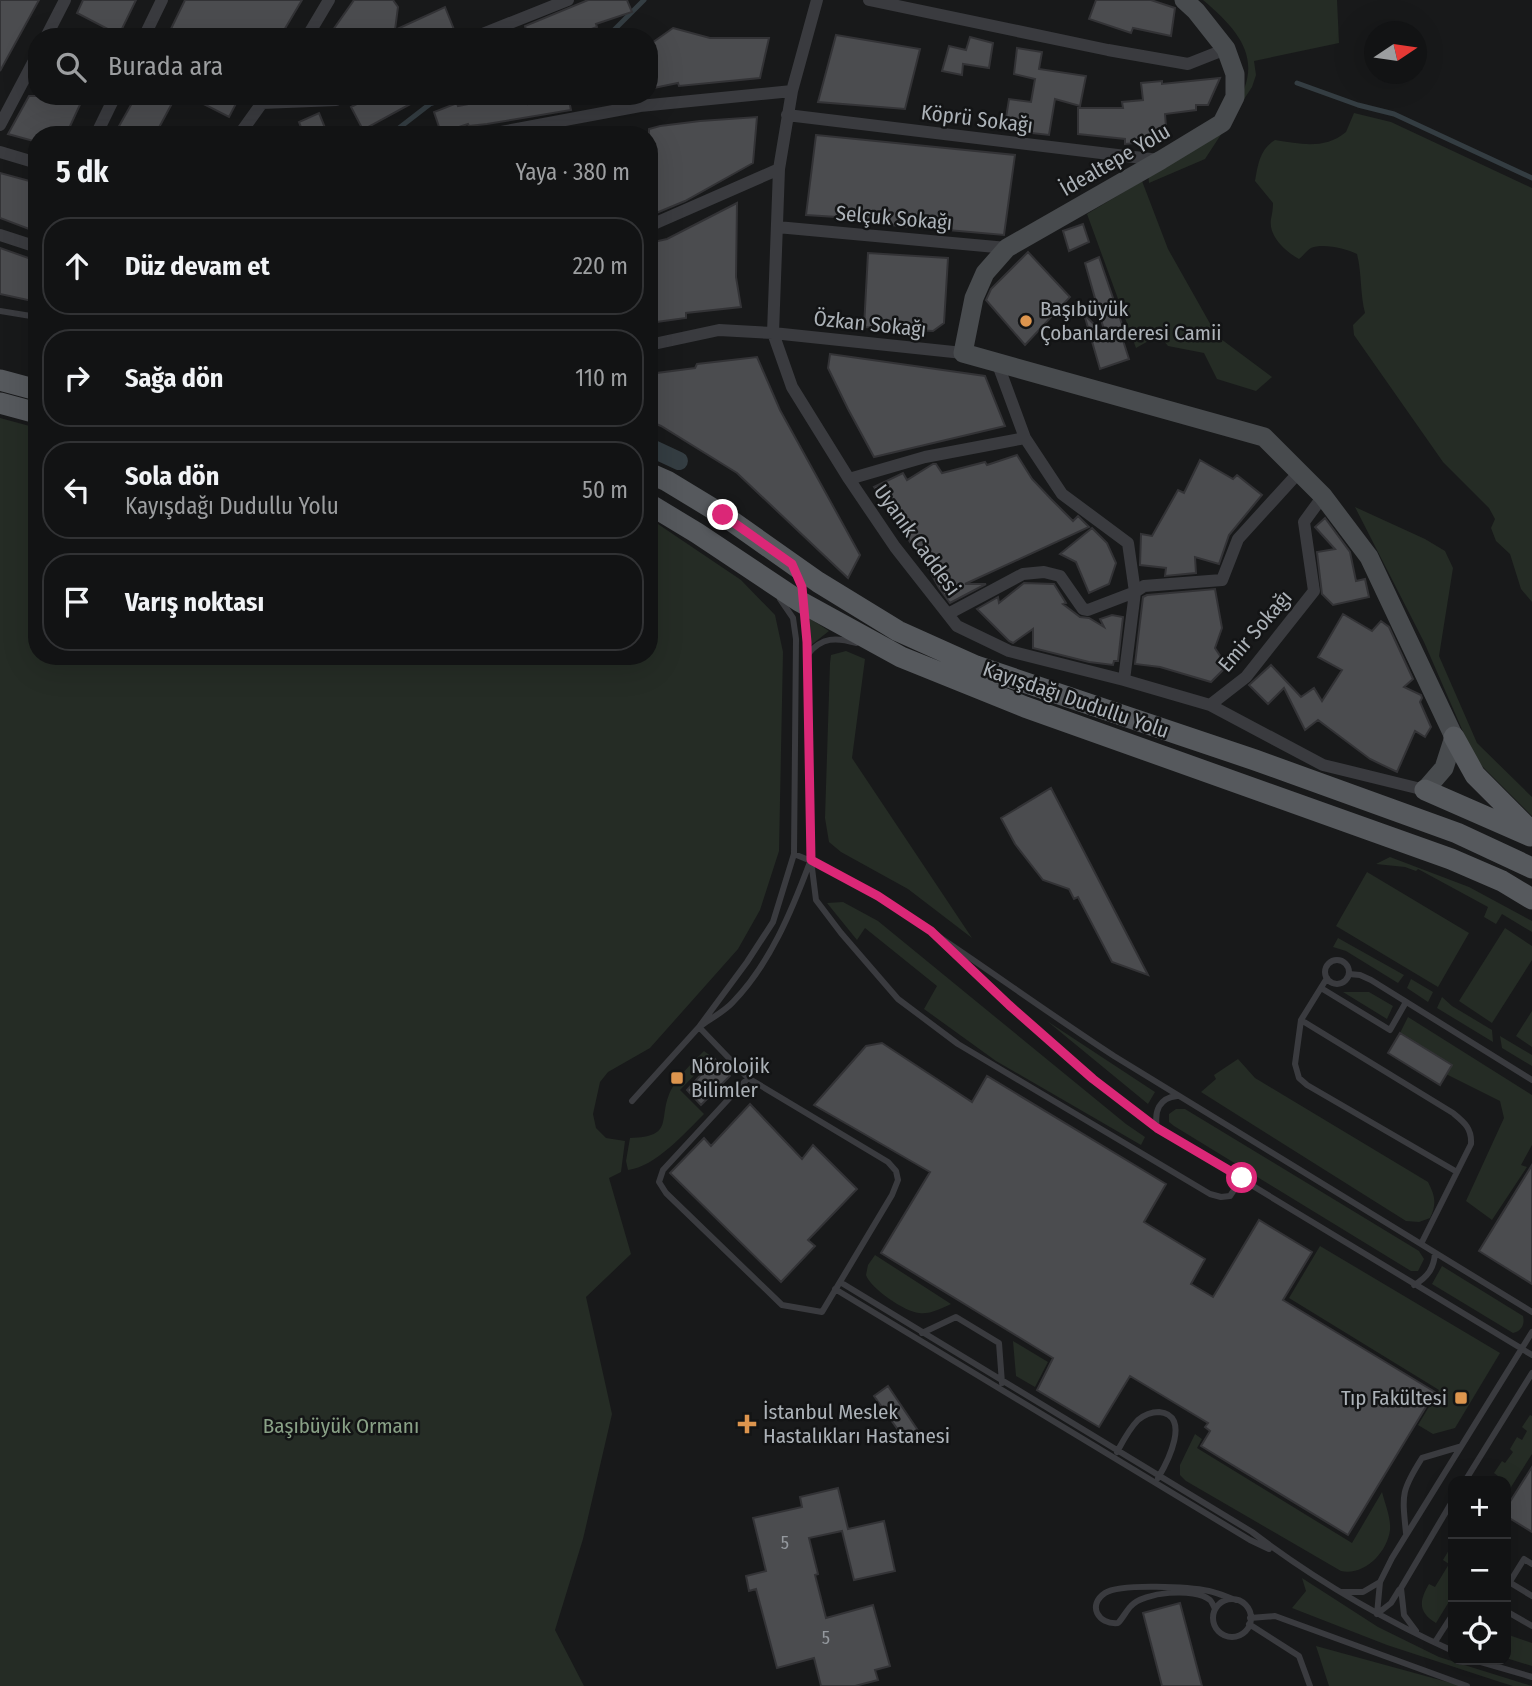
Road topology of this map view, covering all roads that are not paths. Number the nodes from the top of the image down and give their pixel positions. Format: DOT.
graph roads {
  1 [pos="65,0"];
  2 [pos="162,0"];
  3 [pos="329,0"];
  4 [pos="568,0"];
  5 [pos="817,0"];
  6 [pos="869,0"];
  7 [pos="1184,0"];
  8 [pos="51,28"];
  9 [pos="148,28"];
  10 [pos="312,28"];
  11 [pos="498,28"];
  12 [pos="1226,49"];
  13 [pos="28,72"];
  14 [pos="792,91"];
  15 [pos="658,104"];
  16 [pos="111,105"];
  17 [pos="261,105"];
  18 [pos="650,105"];
  19 [pos="787,115"];
  20 [pos="0,125"];
  21 [pos="100,126"];
  22 [pos="246,126"];
  23 [pos="533,126"];
  24 [pos="0,152"];
  25 [pos="28,160"];
  26 [pos="1161,160"];
  27 [pos="779,169"];
  28 [pos="658,222"];
  29 [pos="777,227"];
  30 [pos="0,235"];
  31 [pos="28,244"];
  32 [pos="1007,248"];
  33 [pos="0,311"];
  34 [pos="28,316"];
  35 [pos="773,333"];
  36 [pos="658,343"];
  37 [pos="963,353"];
  38 [pos="997,362"];
  39 [pos="0,380"];
  40 [pos="28,388"];
  41 [pos="0,403"];
  42 [pos="28,411"];
  43 [pos="1025,438"];
  44 [pos="1300,471"];
  45 [pos="658,477"];
  46 [pos="849,480"];
  47 [pos="1323,496"];
  48 [pos="658,510"];
  49 [pos="734,558"];
  50 [pos="1135,592"];
  51 [pos="803,598"];
  52 [pos="948,614"];
  53 [pos="808,654"];
  54 [pos="901,657"];
  55 [pos="1124,680"];
  56 [pos="1210,705"];
  57 [pos="1454,737"];
  58 [pos="1425,790"];
  59 [pos="1532,835"];
  60 [pos="794,854"];
  61 [pos="811,860"];
  62 [pos="1532,868"];
  63 [pos="1532,899"];
  64 [pos="931,931"];
  65 [pos="1349,974"];
  66 [pos="1327,978"];
  67 [pos="1321,988"];
  68 [pos="1406,1002"];
  69 [pos="1301,1020"];
  70 [pos="699,1027"];
  71 [pos="748,1078"];
  72 [pos="1532,1080"];
  73 [pos="1179,1096"];
  74 [pos="632,1101"];
  75 [pos="1157,1128"];
  76 [pos="1457,1172"];
  77 [pos="1242,1178"];
  78 [pos="1421,1244"];
  79 [pos="1435,1253"];
  80 [pos="840,1282"];
  81 [pos="1414,1285"];
  82 [pos="835,1289"];
  83 [pos="1532,1312"];
  84 [pos="923,1332"];
  85 [pos="1532,1332"];
  86 [pos="919,1339"];
  87 [pos="1521,1348"];
  88 [pos="1532,1355"];
  89 [pos="1532,1373"];
  90 [pos="1003,1381"];
  91 [pos="999,1388"];
  92 [pos="1459,1447"];
  93 [pos="1118,1450"];
  94 [pos="1114,1458"];
  95 [pos="1468,1476"];
  96 [pos="1158,1479"];
  97 [pos="1448,1508"];
  98 [pos="1406,1534"];
  99 [pos="1532,1564"];
  100 [pos="1511,1580"];
  101 [pos="1380,1582"];
  102 [pos="1511,1586"];
  103 [pos="1401,1588"];
  104 [pos="1342,1592"];
  105 [pos="1532,1596"];
  106 [pos="1236,1600"];
  107 [pos="1215,1609"];
  108 [pos="1377,1614"];
  109 [pos="1511,1614"];
  110 [pos="1250,1621"];
  111 [pos="1448,1622"];
  112 [pos="1532,1626"];
  113 [pos="1422,1637"];
  114 [pos="1435,1642"];
  115 [pos="1448,1648"];
  116 [pos="1491,1665"];
  117 [pos="1532,1677"];
  118 [pos="1310,1686"];
  119 [pos="1467,1686"];
  1 -- 8 [label="street"];
  2 -- 9 [label="street"];
  3 -- 10 [label="street"];
  4 -- 11 [label="street"];
  5 -- 14 [label="street, Uyanık Caddesi"];
  6 -- 12 [label="street"];
  7 -- 12 [label="main road, İdealtepe Yolu"];
  12 -- 26 [label="main road, İdealtepe Yolu"];
  13 -- 20 [label="street"];
  14 -- 15 [label="street"];
  14 -- 19 [label="street, Uyanık Caddesi"];
  16 -- 21 [label="street"];
  17 -- 22 [label="street"];
  18 -- 23 [label="street"];
  19 -- 26 [label="street, Köprü Sokağı"];
  19 -- 27 [label="street, Uyanık Caddesi"];
  24 -- 25 [label="street"];
  26 -- 32 [label="main road, İdealtepe Yolu"];
  27 -- 28 [label="street"];
  27 -- 29 [label="street, Uyanık Caddesi"];
  29 -- 32 [label="street, Selçuk Sokağı"];
  29 -- 35 [label="street, Uyanık Caddesi"];
  30 -- 31 [label="street"];
  32 -- 37 [label="main road, İdealtepe Yolu"];
  33 -- 34 [label="lane"];
  35 -- 36 [label="street, Özkan Sokağı"];
  35 -- 37 [label="street, Özkan Sokağı"];
  35 -- 46 [label="street, Uyanık Caddesi"];
  37 -- 38 [label="main road"];
  38 -- 43 [label="street"];
  38 -- 44 [label="main road"];
  39 -- 40 [label="main road"];
  41 -- 42 [label="main road"];
  43 -- 46 [label="street"];
  43 -- 50 [label="street"];
  44 -- 47 [label="main road"];
  44 -- 50 [label="street"];
  45 -- 62 [label="main road, Kayışdağı Dudullu Yolu"];
  46 -- 52 [label="street, Uyanık Caddesi"];
  47 -- 56 [label="street, Emir Sokağı"];
  47 -- 57 [label="main road"];
  48 -- 49 [label="main road, Kayışdağı Dudullu Yolu"];
  49 -- 51 [label="main road, Kayışdağı Dudullu Yolu"];
  49 -- 60 [label="lane"];
  50 -- 52 [label="street"];
  50 -- 55 [label="street"];
  51 -- 53 [label="lane"];
  51 -- 54 [label="main road, Kayışdağı Dudullu Yolu"];
  52 -- 55 [label="street, Uyanık Caddesi"];
  53 -- 54 [label="lane"];
  53 -- 61 [label="lane"];
  54 -- 63 [label="main road, Kayışdağı Dudullu Yolu"];
  55 -- 56 [label="street, Uyanık Caddesi"];
  56 -- 58 [label="street, Uyanık Caddesi"];
  57 -- 58 [label="main road"];
  57 -- 59 [label="main road"];
  58 -- 59 [label="main road"];
  60 -- 61 [label="lane"];
  60 -- 70 [label="lane"];
  61 -- 64 [label="lane"];
  61 -- 70 [label="lane"];
  61 -- 77 [label="lane"];
  64 -- 73 [label="lane"];
  64 -- 75 [label="lane"];
  65 -- 66 [label="lane"];
  65 -- 66 [label="lane"];
  65 -- 68 [label="lane"];
  66 -- 67 [label="lane"];
  67 -- 68 [label="lane"];
  67 -- 69 [label="lane"];
  68 -- 72 [label="lane"];
  69 -- 76 [label="lane"];
  69 -- 76 [label="lane"];
  70 -- 71 [label="lane"];
  70 -- 74 [label="lane"];
  71 -- 80 [label="lane"];
  71 -- 82 [label="lane"];
  73 -- 75 [label="lane"];
  73 -- 78 [label="lane"];
  75 -- 77 [label="lane"];
  76 -- 78 [label="lane"];
  77 -- 81 [label="lane"];
  78 -- 79 [label="lane"];
  79 -- 81 [label="lane"];
  79 -- 83 [label="lane"];
  80 -- 82 [label="lane"];
  80 -- 84 [label="lane"];
  81 -- 87 [label="lane"];
  82 -- 86 [label="lane"];
  84 -- 86 [label="lane"];
  84 -- 90 [label="lane"];
  84 -- 90 [label="lane"];
  85 -- 87 [label="lane"];
  86 -- 91 [label="lane"];
  87 -- 88 [label="lane"];
  87 -- 92 [label="lane"];
  89 -- 95 [label="lane"];
  90 -- 91 [label="lane"];
  90 -- 93 [label="lane"];
  91 -- 94 [label="lane"];
  92 -- 98 [label="lane"];
  92 -- 98 [label="lane"];
  93 -- 94 [label="lane"];
  93 -- 96 [label="lane"];
  93 -- 96 [label="lane"];
  94 -- 96 [label="lane"];
  96 -- 104 [label="lane"];
  97 -- 103 [label="lane"];
  98 -- 101 [label="lane"];
  99 -- 100 [label="lane"];
  101 -- 104 [label="lane"];
  101 -- 108 [label="lane"];
  102 -- 105 [label="lane"];
  103 -- 108 [label="lane"];
  103 -- 113 [label="lane"];
  104 -- 108 [label="lane"];
  106 -- 107 [label="lane"];
  106 -- 107 [label="lane"];
  106 -- 110 [label="lane"];
  107 -- 110 [label="lane"];
  108 -- 113 [label="lane"];
  109 -- 112 [label="lane"];
  110 -- 118 [label="lane"];
  110 -- 119 [label="lane"];
  111 -- 114 [label="lane"];
  113 -- 114 [label="lane"];
  114 -- 115 [label="lane"];
  116 -- 117 [label="lane"];
}
